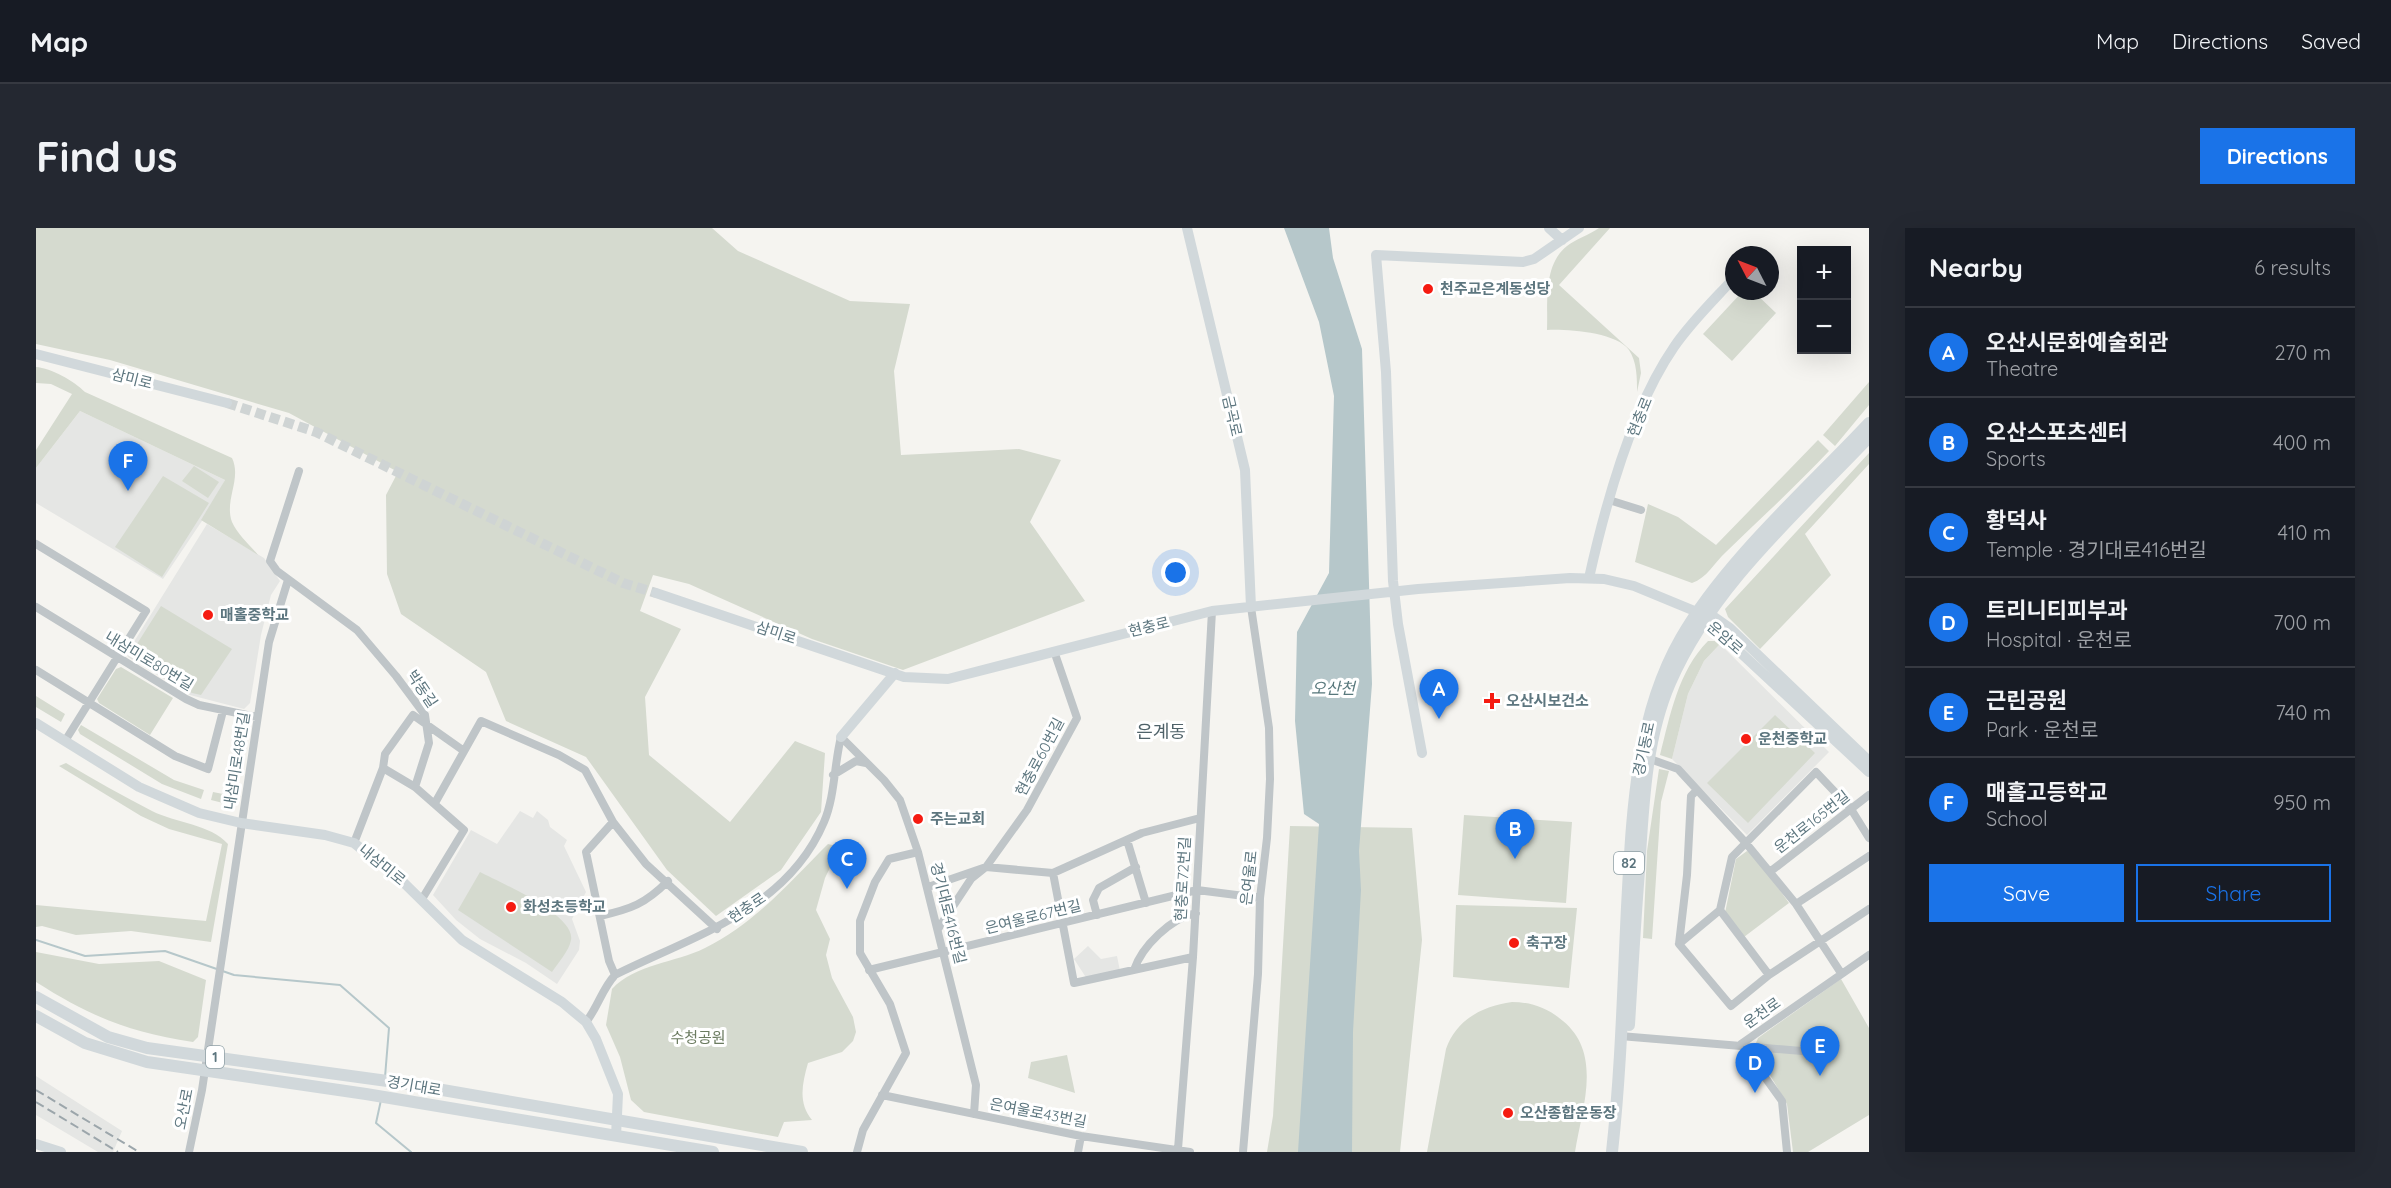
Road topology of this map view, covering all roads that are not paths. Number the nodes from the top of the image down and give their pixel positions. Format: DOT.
graph roads {
  1 [pos="1187,228"];
  2 [pos="1549,228"];
  3 [pos="1579,228"];
  4 [pos="1562,240"];
  5 [pos="1725,288"];
  6 [pos="36,354"];
  7 [pos="227,403"];
  8 [pos="1869,422"];
  9 [pos="1864,435"];
  10 [pos="299,471"];
  11 [pos="1609,500"];
  12 [pos="1641,510"];
  13 [pos="36,543"];
  14 [pos="1589,578"];
  15 [pos="288,580"];
  16 [pos="656,593"];
  17 [pos="36,607"];
  18 [pos="1251,608"];
  19 [pos="1212,610"];
  20 [pos="1704,616"];
  21 [pos="1054,651"];
  22 [pos="117,658"];
  23 [pos="36,670"];
  24 [pos="895,673"];
  25 [pos="88,703"];
  26 [pos="224,711"];
  27 [pos="257,717"];
  28 [pos="36,723"];
  29 [pos="428,726"];
  30 [pos="841,737"];
  31 [pos="65,741"];
  32 [pos="464,752"];
  33 [pos="1422,753"];
  34 [pos="1650,759"];
  35 [pos="1869,762"];
  36 [pos="868,764"];
  37 [pos="383,768"];
  38 [pos="1869,772"];
  39 [pos="833,775"];
  40 [pos="415,787"];
  41 [pos="1697,790"];
  42 [pos="1869,795"];
  43 [pos="435,803"];
  44 [pos="1851,809"];
  45 [pos="1200,818"];
  46 [pos="613,822"];
  47 [pos="241,823"];
  48 [pos="1869,838"];
  49 [pos="1128,840"];
  50 [pos="1746,842"];
  51 [pos="354,843"];
  52 [pos="918,852"];
  53 [pos="1869,855"];
  54 [pos="986,867"];
  55 [pos="1136,867"];
  56 [pos="1771,871"];
  57 [pos="1053,873"];
  58 [pos="668,881"];
  59 [pos="928,887"];
  60 [pos="1197,890"];
  61 [pos="1260,898"];
  62 [pos="422,899"];
  63 [pos="1146,903"];
  64 [pos="1796,904"];
  65 [pos="1869,909"];
  66 [pos="1720,910"];
  67 [pos="1196,913"];
  68 [pos="1097,915"];
  69 [pos="600,916"];
  70 [pos="1061,924"];
  71 [pos="717,929"];
  72 [pos="938,929"];
  73 [pos="1821,942"];
  74 [pos="1679,944"];
  75 [pos="944,952"];
  76 [pos="1869,955"];
  77 [pos="1193,957"];
  78 [pos="869,970"];
  79 [pos="1134,970"];
  80 [pos="1841,973"];
  81 [pos="615,975"];
  82 [pos="1768,975"];
  83 [pos="217,983"];
  84 [pos="36,997"];
  85 [pos="36,1016"];
  86 [pos="586,1022"];
  87 [pos="1624,1036"];
  88 [pos="1741,1044"];
  89 [pos="206,1056"];
  90 [pos="1819,1060"];
  91 [pos="204,1070"];
  92 [pos="882,1095"];
  93 [pos="974,1114"];
  94 [pos="619,1121"];
  95 [pos="616,1136"];
  96 [pos="1081,1136"];
  97 [pos="36,1144"];
  98 [pos="1178,1149"];
  99 [pos="60,1152"];
  100 [pos="189,1152"];
  101 [pos="713,1152"];
  102 [pos="802,1152"];
  103 [pos="858,1152"];
  104 [pos="1078,1152"];
  105 [pos="1190,1152"];
  106 [pos="1243,1152"];
  107 [pos="1612,1152"];
  108 [pos="1621,1152"];
  109 [pos="1787,1152"];
  1 -- 18 [label="street, 금곡로"];
  2 -- 4 [label="street"];
  3 -- 4 [label="street"];
  4 -- 33 [label="street"];
  5 -- 11 [label="street, 현충로"];
  6 -- 7 [label="street, 삼미로"];
  8 -- 9 [label="main road, 경기동로"];
  9 -- 20 [label="main road, 경기동로 / 82"];
  10 -- 15 [label="street, 박동길"];
  11 -- 12 [label="street"];
  11 -- 14 [label="street, 현충로"];
  13 -- 22 [label="street"];
  14 -- 18 [label="street, 현충로"];
  14 -- 20 [label="street, 현충로"];
  15 -- 27 [label="street, 내삼미로48번길"];
  15 -- 29 [label="street, 박동길"];
  16 -- 24 [label="street, 삼미로"];
  17 -- 22 [label="street, 내삼미로80번길"];
  18 -- 19 [label="street, 현충로"];
  18 -- 61 [label="street, 은여울로"];
  19 -- 21 [label="street, 현충로"];
  19 -- 45 [label="street, 현충로72번길"];
  20 -- 34 [label="main road, 경기동로 / 82"];
  20 -- 35 [label="street, 운암로"];
  20 -- 38 [label="street, 운암로"];
  20 -- 87 [label="main road, 경기동로 / 82"];
  21 -- 24 [label="street, 현충로"];
  21 -- 54 [label="street, 현충로60번길"];
  22 -- 25 [label="street"];
  22 -- 26 [label="street, 내삼미로80번길"];
  23 -- 25 [label="street"];
  24 -- 30 [label="street"];
  25 -- 26 [label="street"];
  25 -- 31 [label="street"];
  26 -- 27 [label="street, 내삼미로80번길"];
  27 -- 47 [label="street, 내삼미로48번길"];
  28 -- 31 [label="street, 내삼미로"];
  29 -- 32 [label="street"];
  29 -- 37 [label="street"];
  29 -- 40 [label="street, 박동길"];
  30 -- 36 [label="street"];
  30 -- 39 [label="street, 현충로"];
  31 -- 47 [label="street, 내삼미로"];
  32 -- 43 [label="street"];
  32 -- 46 [label="street"];
  34 -- 41 [label="street"];
  34 -- 87 [label="main road, 경기동로 / 82"];
  36 -- 39 [label="street"];
  36 -- 52 [label="street"];
  37 -- 40 [label="street"];
  37 -- 51 [label="street"];
  39 -- 71 [label="street, 현충로"];
  40 -- 43 [label="street"];
  41 -- 50 [label="street"];
  41 -- 74 [label="street"];
  42 -- 44 [label="street, 운천로165번길"];
  43 -- 62 [label="street"];
  44 -- 48 [label="street"];
  44 -- 50 [label="street"];
  44 -- 56 [label="street, 운천로165번길"];
  45 -- 49 [label="street"];
  45 -- 60 [label="street, 현충로72번길"];
  46 -- 58 [label="street"];
  46 -- 69 [label="street"];
  47 -- 51 [label="street, 내삼미로"];
  47 -- 83 [label="street, 내삼미로48번길"];
  49 -- 55 [label="street"];
  49 -- 57 [label="street"];
  50 -- 56 [label="street"];
  50 -- 66 [label="street"];
  51 -- 62 [label="street, 내삼미로"];
  52 -- 59 [label="street, 경기대로416번길"];
  52 -- 78 [label="street, 경기대로416번길"];
  53 -- 64 [label="street"];
  54 -- 57 [label="street"];
  54 -- 59 [label="street"];
  54 -- 72 [label="street, 현충로60번길"];
  55 -- 63 [label="street"];
  55 -- 68 [label="street, 은여울로67번길"];
  56 -- 64 [label="street"];
  57 -- 70 [label="street"];
  58 -- 69 [label="street"];
  58 -- 71 [label="street"];
  59 -- 72 [label="street, 경기대로416번길"];
  60 -- 61 [label="street, 은여울로67번길"];
  60 -- 63 [label="street, 은여울로67번길"];
  60 -- 67 [label="street, 현충로72번길"];
  61 -- 106 [label="street, 은여울로"];
  62 -- 86 [label="street, 내삼미로"];
  63 -- 68 [label="street, 은여울로67번길"];
  64 -- 73 [label="street"];
  65 -- 73 [label="street"];
  66 -- 74 [label="street"];
  66 -- 82 [label="street"];
  67 -- 77 [label="street, 현충로72번길"];
  67 -- 79 [label="street"];
  68 -- 70 [label="street, 은여울로67번길"];
  69 -- 81 [label="street"];
  70 -- 75 [label="street, 은여울로67번길"];
  70 -- 79 [label="street"];
  71 -- 81 [label="street, 현충로"];
  72 -- 75 [label="street, 경기대로416번길"];
  73 -- 80 [label="street"];
  73 -- 82 [label="street"];
  74 -- 82 [label="street"];
  75 -- 78 [label="street, 은여울로67번길"];
  75 -- 93 [label="street, 경기대로416번길"];
  76 -- 80 [label="street, 운천로"];
  77 -- 79 [label="street"];
  77 -- 98 [label="street, 현충로72번길"];
  78 -- 92 [label="street, 경기대로416번길"];
  80 -- 88 [label="street, 운천로"];
  81 -- 86 [label="street"];
  83 -- 89 [label="street, 오산로"];
  84 -- 89 [label="main road, 경기대로 / 1"];
  85 -- 91 [label="main road, 경기대로 / 1"];
  86 -- 94 [label="street, 내삼미로"];
  87 -- 88 [label="street"];
  87 -- 107 [label="main road, 경기동로 / 82"];
  87 -- 108 [label="main road, 경기동로 / 82"];
  88 -- 90 [label="street"];
  88 -- 109 [label="street, 운천로"];
  89 -- 91 [label="street, 오산로"];
  89 -- 94 [label="main road, 경기대로 / 1"];
  91 -- 95 [label="main road, 경기대로 / 1"];
  91 -- 100 [label="street, 오산로 / 1"];
  92 -- 93 [label="street, 은여울로43번길"];
  92 -- 103 [label="street, 경기대로416번길"];
  93 -- 96 [label="street, 은여울로43번길"];
  94 -- 95 [label="street, 내삼미로"];
  94 -- 102 [label="main road, 경기대로 / 1"];
  95 -- 101 [label="main road, 경기대로 / 1"];
  96 -- 98 [label="street, 은여울로43번길"];
  96 -- 104 [label="street"];
  97 -- 99 [label="street"];
  98 -- 105 [label="street, 은여울로43번길"];
}
